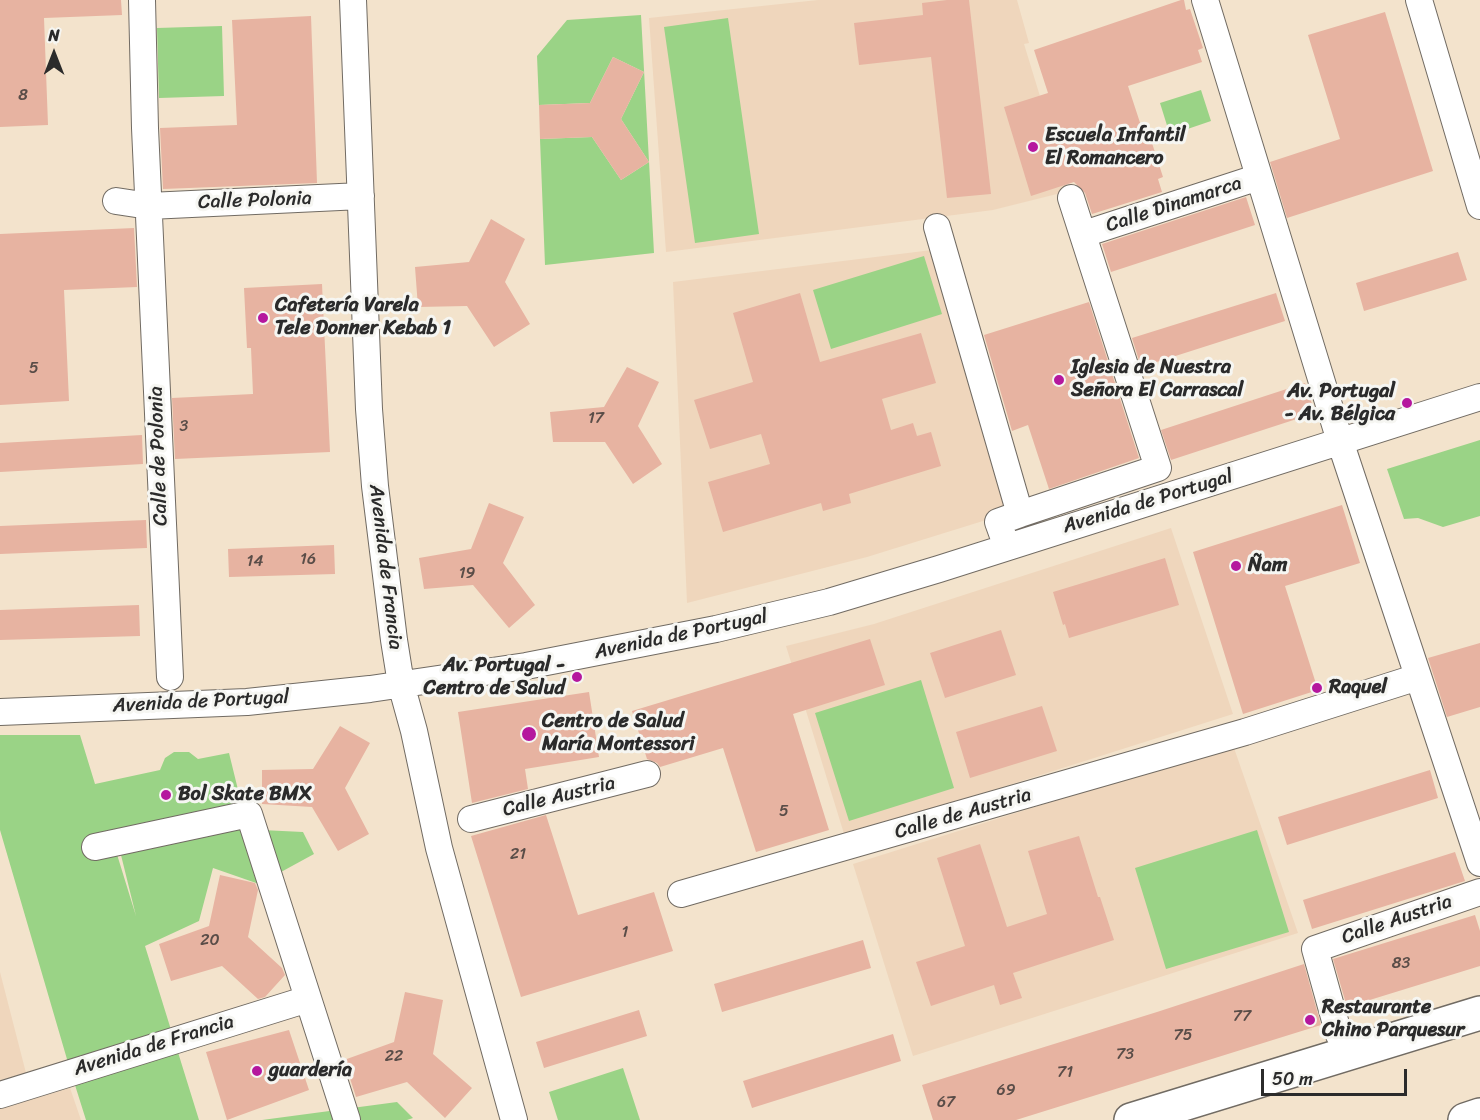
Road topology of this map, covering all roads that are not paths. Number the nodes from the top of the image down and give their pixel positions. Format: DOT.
graph roads {
  1 [pos="142,0"];
  2 [pos="353,0"];
  3 [pos="1205,0"];
  4 [pos="1419,0"];
  5 [pos="1259,177"];
  6 [pos="361,196"];
  7 [pos="1071,198"];
  8 [pos="116,201"];
  9 [pos="149,206"];
  10 [pos="1480,206"];
  11 [pos="937,227"];
  12 [pos="1084,234"];
  13 [pos="1480,397"];
  14 [pos="1340,441"];
  15 [pos="1020,514"];
  16 [pos="1007,546"];
  17 [pos="170,677"];
  18 [pos="1418,677"];
  19 [pos="401,684"];
  20 [pos="0,712"];
  21 [pos="647,774"];
  22 [pos="471,819"];
  23 [pos="95,847"];
  24 [pos="1480,863"];
  25 [pos="1480,892"];
  26 [pos="681,894"];
  27 [pos="308,999"];
  28 [pos="1480,1013"];
  29 [pos="1340,1035"];
  30 [pos="0,1095"];
  31 [pos="1480,1115"];
  32 [pos="347,1120"];
  33 [pos="514,1120"];
  34 [pos="1131,1120"];
  35 [pos="1465,1120"];
  1 -- 9 [label="street"];
  2 -- 6 [label="street, Avenida de Francia"];
  3 -- 5 [label="street, Calle Dinamarca"];
  4 -- 10 [label="street"];
  5 -- 12 [label="street, Calle Dinamarca"];
  5 -- 14 [label="street"];
  6 -- 9 [label="street, Calle Polonia"];
  6 -- 19 [label="street, Avenida de Francia"];
  7 -- 12 [label="street"];
  8 -- 9 [label="street, Calle Polonia"];
  9 -- 17 [label="street, Calle de Polonia"];
  11 -- 15 [label="street"];
  12 -- 15 [label="street"];
  13 -- 14 [label="street, Avenida de Portugal"];
  14 -- 16 [label="street, Avenida de Portugal"];
  14 -- 18 [label="street"];
  15 -- 16 [label="street"];
  16 -- 19 [label="street, Avenida de Portugal"];
  18 -- 24 [label="street"];
  18 -- 26 [label="street, Calle de Austria"];
  19 -- 20 [label="street, Avenida de Portugal"];
  19 -- 33 [label="street, Avenida de Francia"];
  21 -- 22 [label="street, Calle Austria"];
  23 -- 27 [label="street"];
  25 -- 29 [label="street, Calle Austria"];
  27 -- 30 [label="street, Avenida de Francia"];
  27 -- 32 [label="street"];
  28 -- 34 [label="main road"];
  31 -- 35 [label="main road"];
}
